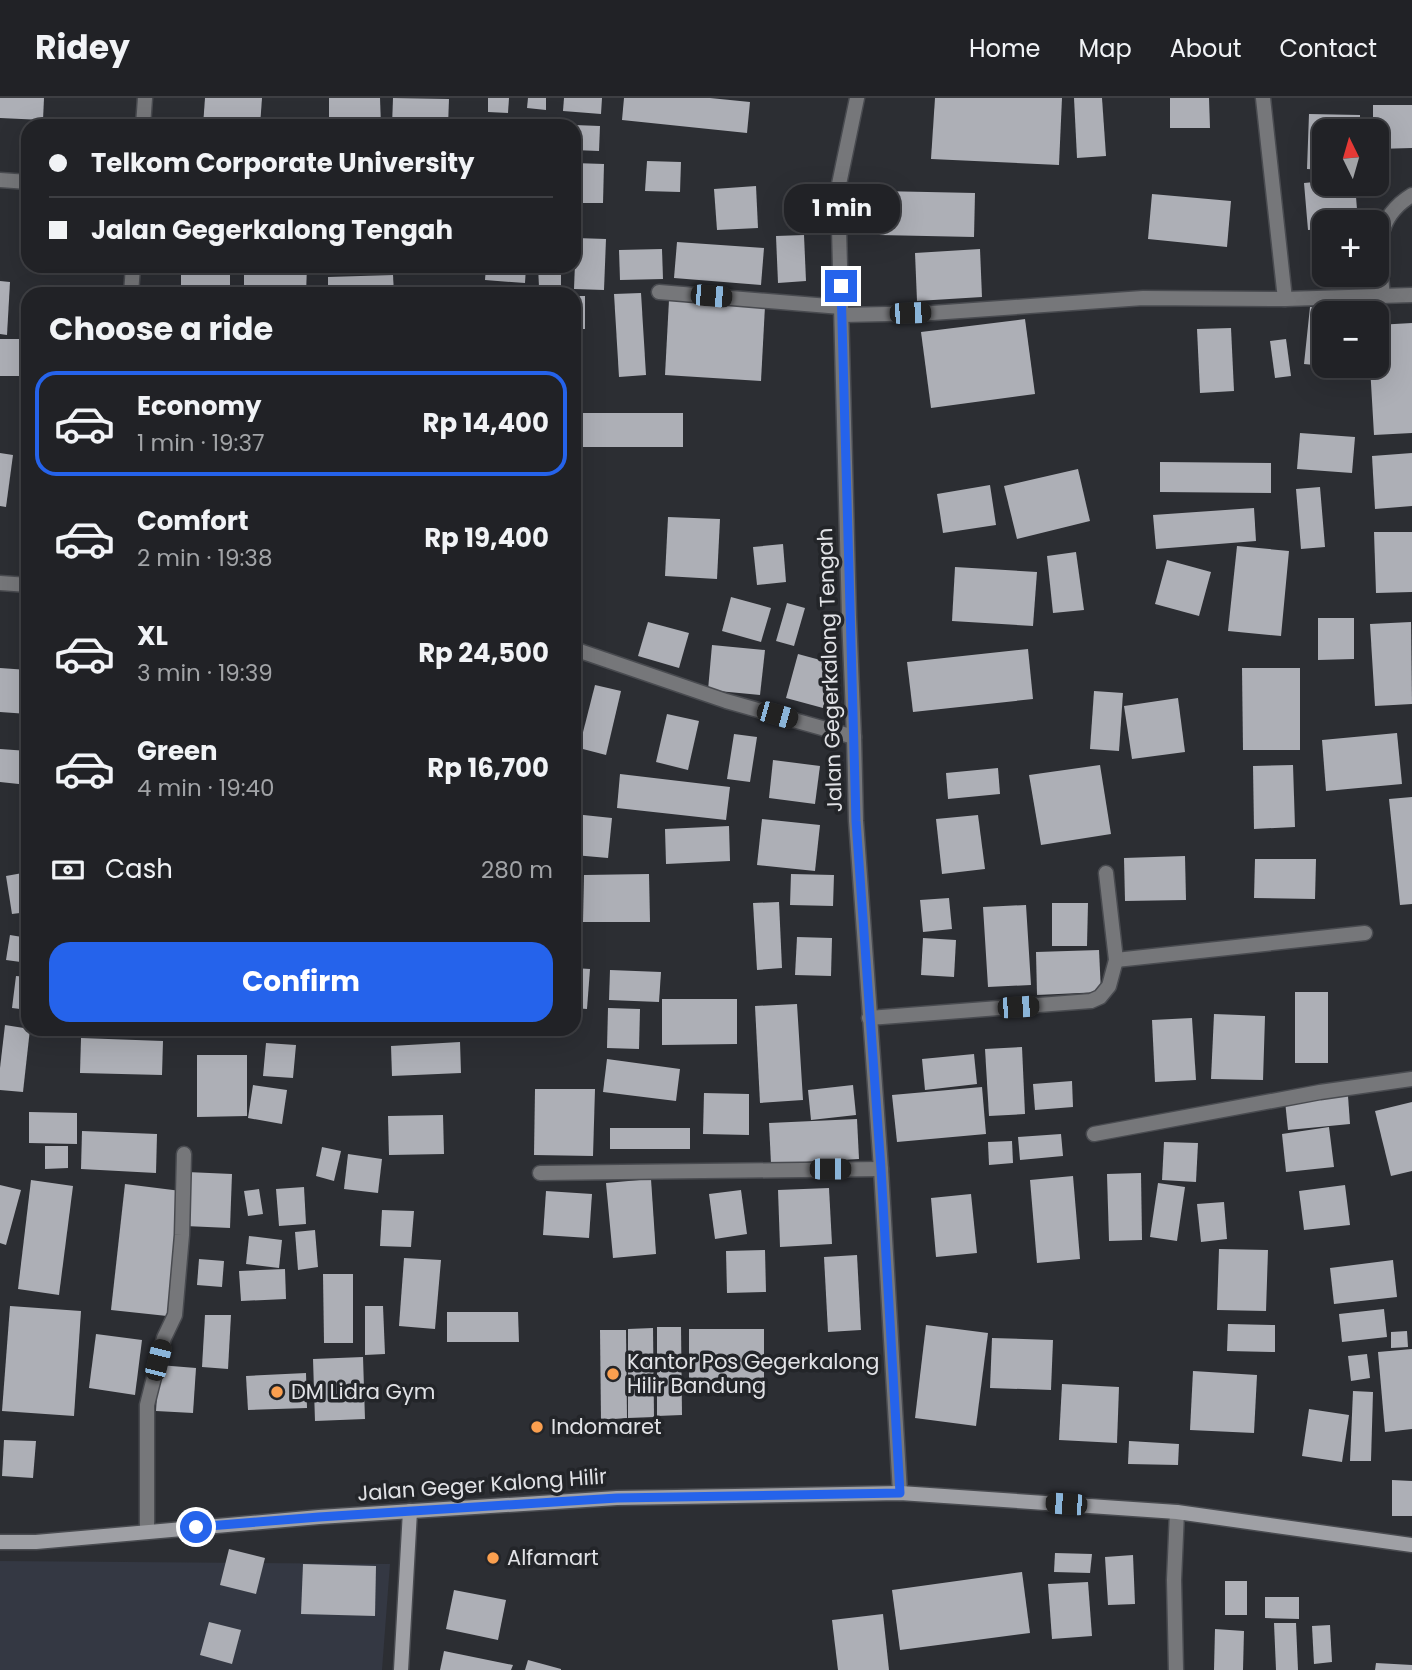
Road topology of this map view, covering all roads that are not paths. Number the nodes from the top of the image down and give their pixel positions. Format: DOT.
graph roads {
  1 [pos="145,98"];
  2 [pos="857,98"];
  3 [pos="1263,98"];
  4 [pos="144,119"];
  5 [pos="0,180"];
  6 [pos="21,182"];
  7 [pos="1412,195"];
  8 [pos="659,292"];
  9 [pos="1412,295"];
  10 [pos="1383,296"];
  11 [pos="1285,299"];
  12 [pos="842,311"];
  13 [pos="0,583"];
  14 [pos="21,584"];
  15 [pos="581,651"];
  16 [pos="854,737"];
  17 [pos="1106,873"];
  18 [pos="1365,933"];
  19 [pos="1116,960"];
  20 [pos="869,1018"];
  21 [pos="1412,1079"];
  22 [pos="1094,1134"];
  23 [pos="184,1154"];
  24 [pos="881,1169"];
  25 [pos="540,1173"];
  26 [pos="900,1493"];
  27 [pos="410,1511"];
  28 [pos="1177,1512"];
  29 [pos="147,1532"];
  30 [pos="0,1542"];
  31 [pos="1412,1545"];
  32 [pos="401,1670"];
  33 [pos="1176,1670"];
  1 -- 4 [label="street"];
  2 -- 12 [label="street, Jalan Gegerkalong Tengah"];
  3 -- 11 [label="street"];
  5 -- 6 [label="street"];
  7 -- 10 [label="street"];
  8 -- 12 [label="street"];
  9 -- 10 [label="street"];
  10 -- 11 [label="street"];
  11 -- 12 [label="street"];
  12 -- 16 [label="street, Jalan Gegerkalong Tengah"];
  13 -- 14 [label="street"];
  15 -- 16 [label="street"];
  16 -- 20 [label="street, Jalan Gegerkalong Tengah"];
  17 -- 19 [label="street"];
  18 -- 19 [label="street"];
  19 -- 20 [label="street"];
  20 -- 24 [label="street, Jalan Gegerkalong Tengah"];
  21 -- 22 [label="street"];
  23 -- 29 [label="street"];
  24 -- 25 [label="street"];
  24 -- 26 [label="street, Jalan Gegerkalong Tengah"];
  26 -- 27 [label="main road, Jalan Geger Kalong Hilir"];
  26 -- 28 [label="main road, Jalan Geger Kalong Hilir"];
  27 -- 29 [label="main road, Jalan Geger Kalong Hilir"];
  27 -- 32 [label="main road"];
  28 -- 31 [label="main road, Jalan Geger Kalong Hilir"];
  28 -- 33 [label="street"];
  29 -- 30 [label="main road, Jalan Geger Kalong Hilir"];
}
